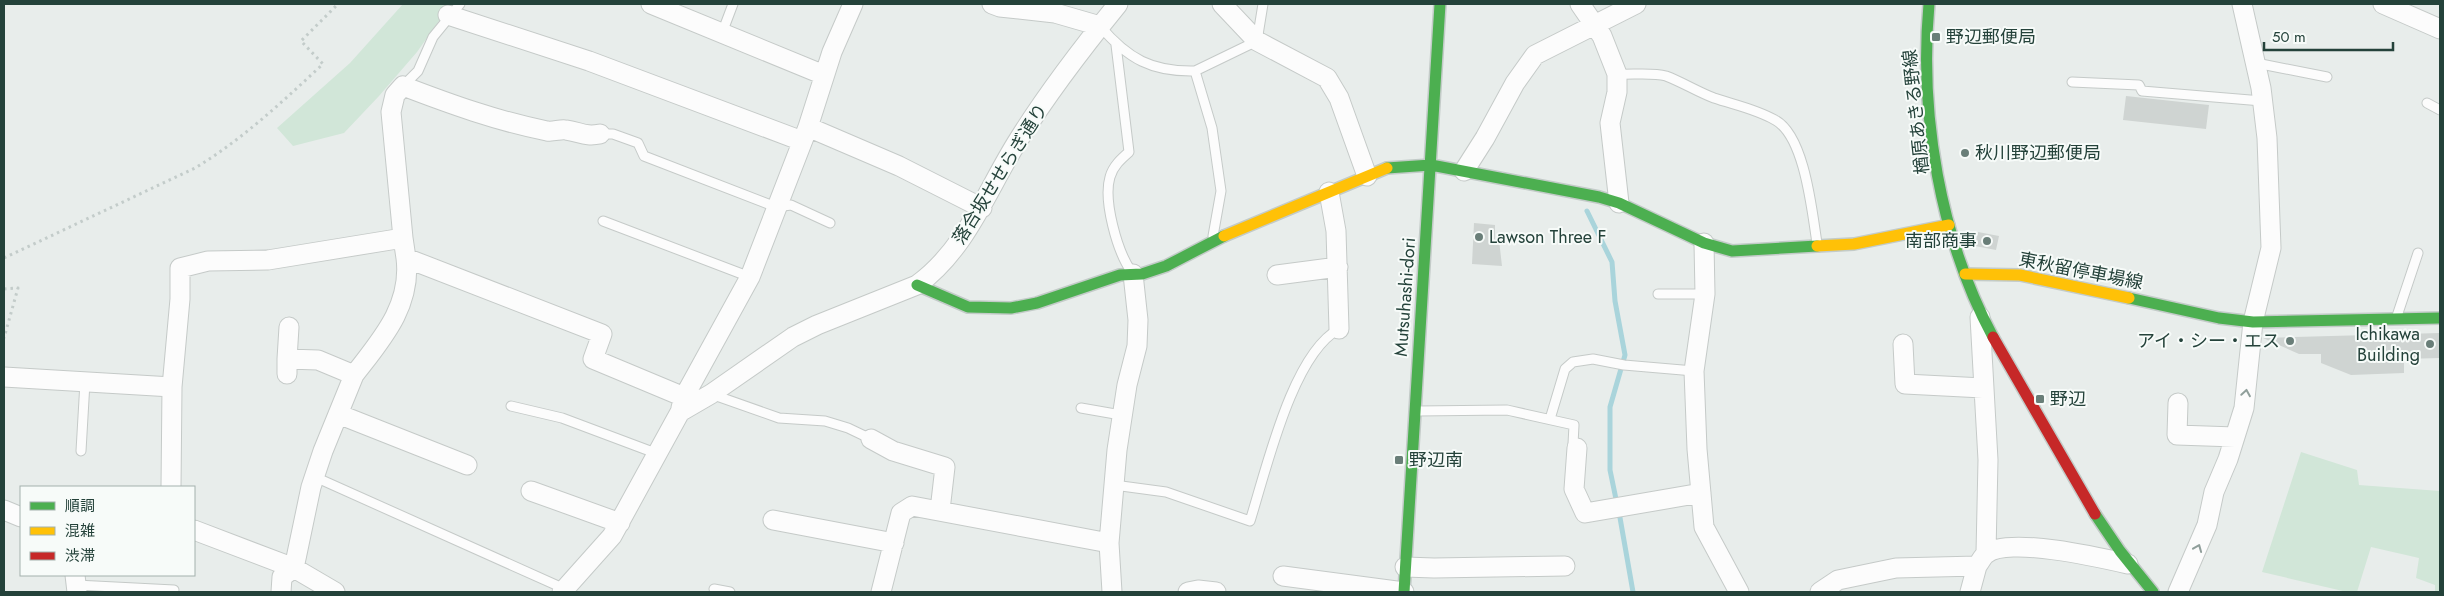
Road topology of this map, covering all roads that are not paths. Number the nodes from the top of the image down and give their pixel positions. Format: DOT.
graph roads {
  1 [pos="651,4"];
  2 [pos="733,4"];
  3 [pos="853,4"];
  4 [pos="992,4"];
  5 [pos="1118,4"];
  6 [pos="1222,4"];
  7 [pos="1263,4"];
  8 [pos="1440,4"];
  9 [pos="1580,4"];
  10 [pos="1636,4"];
  11 [pos="1929,4"];
  12 [pos="2242,4"];
  13 [pos="2394,6"];
  14 [pos="454,10"];
  15 [pos="1595,25"];
  16 [pos="1100,26"];
  17 [pos="2440,28"];
  18 [pos="722,33"];
  19 [pos="1257,41"];
  20 [pos="1116,46"];
  21 [pos="2256,63"];
  22 [pos="1195,71"];
  23 [pos="1616,74"];
  24 [pos="824,75"];
  25 [pos="2327,77"];
  26 [pos="2072,82"];
  27 [pos="403,86"];
  28 [pos="2262,101"];
  29 [pos="2427,103"];
  30 [pos="2439,107"];
  31 [pos="600,134"];
  32 [pos="805,134"];
  33 [pos="1430,165"];
  34 [pos="1464,171"];
  35 [pos="1367,176"];
  36 [pos="1329,192"];
  37 [pos="1619,203"];
  38 [pos="776,207"];
  39 [pos="982,208"];
  40 [pos="603,221"];
  41 [pos="830,223"];
  42 [pos="1949,224"];
  43 [pos="403,238"];
  44 [pos="1212,241"];
  45 [pos="1704,243"];
  46 [pos="1818,248"];
  47 [pos="2418,253"];
  48 [pos="406,258"];
  49 [pos="1338,267"];
  50 [pos="1133,274"];
  51 [pos="1965,274"];
  52 [pos="1277,275"];
  53 [pos="750,277"];
  54 [pos="917,285"];
  55 [pos="1658,294"];
  56 [pos="1705,294"];
  57 [pos="1979,310"];
  58 [pos="2440,318"];
  59 [pos="2397,319"];
  60 [pos="2253,322"];
  61 [pos="289,327"];
  62 [pos="1339,329"];
  63 [pos="1903,344"];
  64 [pos="1694,371"];
  65 [pos="354,375"];
  66 [pos="4,376"];
  67 [pos="85,382"];
  68 [pos="172,387"];
  69 [pos="1983,388"];
  70 [pos="711,394"];
  71 [pos="2178,403"];
  72 [pos="682,404"];
  73 [pos="511,406"];
  74 [pos="1081,408"];
  75 [pos="1415,411"];
  76 [pos="338,414"];
  77 [pos="1122,415"];
  78 [pos="1547,419"];
  79 [pos="2234,437"];
  80 [pos="871,439"];
  81 [pos="1577,448"];
  82 [pos="81,451"];
  83 [pos="658,454"];
  84 [pos="467,465"];
  85 [pos="315,477"];
  86 [pos="1114,485"];
  87 [pos="171,486"];
  88 [pos="531,491"];
  89 [pos="1701,493"];
  90 [pos="4,510"];
  91 [pos="940,510"];
  92 [pos="20,517"];
  93 [pos="773,520"];
  94 [pos="620,523"];
  95 [pos="195,530"];
  96 [pos="894,543"];
  97 [pos="1109,543"];
  98 [pos="1982,560"];
  99 [pos="2128,564"];
  100 [pos="1565,566"];
  101 [pos="1406,567"];
  102 [pos="294,568"];
  103 [pos="1283,576"];
  104 [pos="76,584"];
  105 [pos="714,589"];
  106 [pos="174,590"];
  107 [pos="563,591"];
  108 [pos="280,592"];
  109 [pos="335,592"];
  110 [pos="730,592"];
  111 [pos="881,592"];
  112 [pos="1112,592"];
  113 [pos="1188,592"];
  114 [pos="1216,592"];
  115 [pos="1404,592"];
  116 [pos="1739,592"];
  117 [pos="1820,592"];
  118 [pos="1970,592"];
  119 [pos="2153,592"];
  120 [pos="2178,592"];
  1 -- 18 [label="street"];
  2 -- 18 [label="lane"];
  3 -- 24 [label="street"];
  4 -- 16 [label="street"];
  5 -- 16 [label="street, 落合坂せせらぎ通り"];
  6 -- 19 [label="street"];
  7 -- 19 [label="lane"];
  8 -- 33 [label="main road, Mutsuhashi-dori"];
  9 -- 15 [label="street"];
  10 -- 15 [label="street"];
  11 -- 42 [label="main road, 楢原あきる野線"];
  12 -- 21 [label="street"];
  13 -- 17 [label="street"];
  14 -- 27 [label="lane"];
  14 -- 32 [label="street"];
  15 -- 23 [label="street"];
  15 -- 34 [label="street"];
  16 -- 20 [label="lane"];
  16 -- 39 [label="street, 落合坂せせらぎ通り"];
  18 -- 24 [label="street"];
  19 -- 22 [label="lane"];
  19 -- 35 [label="street"];
  20 -- 22 [label="lane"];
  20 -- 50 [label="lane"];
  21 -- 25 [label="lane"];
  21 -- 28 [label="street"];
  22 -- 44 [label="lane"];
  23 -- 37 [label="street"];
  23 -- 46 [label="lane"];
  24 -- 32 [label="street"];
  26 -- 28 [label="lane"];
  27 -- 31 [label="street"];
  27 -- 43 [label="street"];
  28 -- 60 [label="street"];
  29 -- 30 [label="lane"];
  31 -- 38 [label="lane"];
  32 -- 38 [label="street"];
  32 -- 39 [label="street"];
  33 -- 34 [label="main road"];
  33 -- 35 [label="main road"];
  33 -- 75 [label="main road, Mutsuhashi-dori"];
  34 -- 37 [label="main road"];
  35 -- 36 [label="main road"];
  36 -- 44 [label="main road"];
  36 -- 49 [label="street"];
  37 -- 45 [label="main road"];
  38 -- 41 [label="lane"];
  38 -- 53 [label="street"];
  39 -- 54 [label="street, 落合坂せせらぎ通り"];
  40 -- 53 [label="lane"];
  42 -- 46 [label="main road"];
  42 -- 51 [label="main road, 楢原あきる野線"];
  43 -- 48 [label="street"];
  43 -- 68 [label="street"];
  44 -- 50 [label="main road"];
  45 -- 46 [label="main road"];
  45 -- 56 [label="street"];
  47 -- 59 [label="lane"];
  48 -- 65 [label="street"];
  48 -- 72 [label="street"];
  49 -- 52 [label="street"];
  49 -- 62 [label="street"];
  50 -- 54 [label="main road"];
  50 -- 77 [label="street"];
  51 -- 57 [label="main road"];
  51 -- 60 [label="main road, 東秋留停車場線"];
  53 -- 72 [label="street"];
  54 -- 70 [label="street, 落合坂せせらぎ通り"];
  55 -- 56 [label="lane"];
  56 -- 64 [label="street"];
  57 -- 69 [label="street"];
  57 -- 99 [label="main road"];
  58 -- 59 [label="main road, 東秋留停車場線"];
  59 -- 60 [label="main road, 東秋留停車場線"];
  79 -- 60 [label="street, one-way"];
  61 -- 65 [label="street"];
  62 -- 86 [label="lane"];
  63 -- 69 [label="street"];
  64 -- 78 [label="lane"];
  64 -- 89 [label="street"];
  65 -- 76 [label="street"];
  66 -- 67 [label="street"];
  67 -- 68 [label="street"];
  67 -- 82 [label="lane"];
  68 -- 87 [label="street"];
  69 -- 98 [label="street"];
  70 -- 72 [label="street, 落合坂せせらぎ通り"];
  70 -- 80 [label="lane"];
  71 -- 79 [label="street"];
  72 -- 83 [label="street"];
  73 -- 83 [label="lane"];
  74 -- 77 [label="lane"];
  75 -- 78 [label="lane"];
  75 -- 101 [label="main road, Mutsuhashi-dori"];
  76 -- 84 [label="street"];
  76 -- 85 [label="street"];
  77 -- 86 [label="street"];
  78 -- 81 [label="lane"];
  120 -- 79 [label="street, one-way"];
  80 -- 91 [label="street"];
  81 -- 89 [label="street"];
  83 -- 94 [label="street"];
  85 -- 102 [label="street"];
  85 -- 107 [label="lane"];
  86 -- 97 [label="street"];
  88 -- 94 [label="street"];
  89 -- 116 [label="street"];
  90 -- 92 [label="street"];
  91 -- 96 [label="street"];
  91 -- 97 [label="street"];
  93 -- 96 [label="street"];
  94 -- 107 [label="street"];
  95 -- 102 [label="street"];
  96 -- 111 [label="street"];
  97 -- 112 [label="street"];
  98 -- 99 [label="street"];
  98 -- 117 [label="street"];
  98 -- 118 [label="street"];
  99 -- 119 [label="main road"];
  100 -- 101 [label="street"];
  101 -- 115 [label="main road, Mutsuhashi-dori"];
  102 -- 108 [label="street"];
  102 -- 109 [label="street"];
  103 -- 115 [label="street"];
  104 -- 106 [label="lane"];
  105 -- 110 [label="lane"];
  113 -- 114 [label="street"];
}
